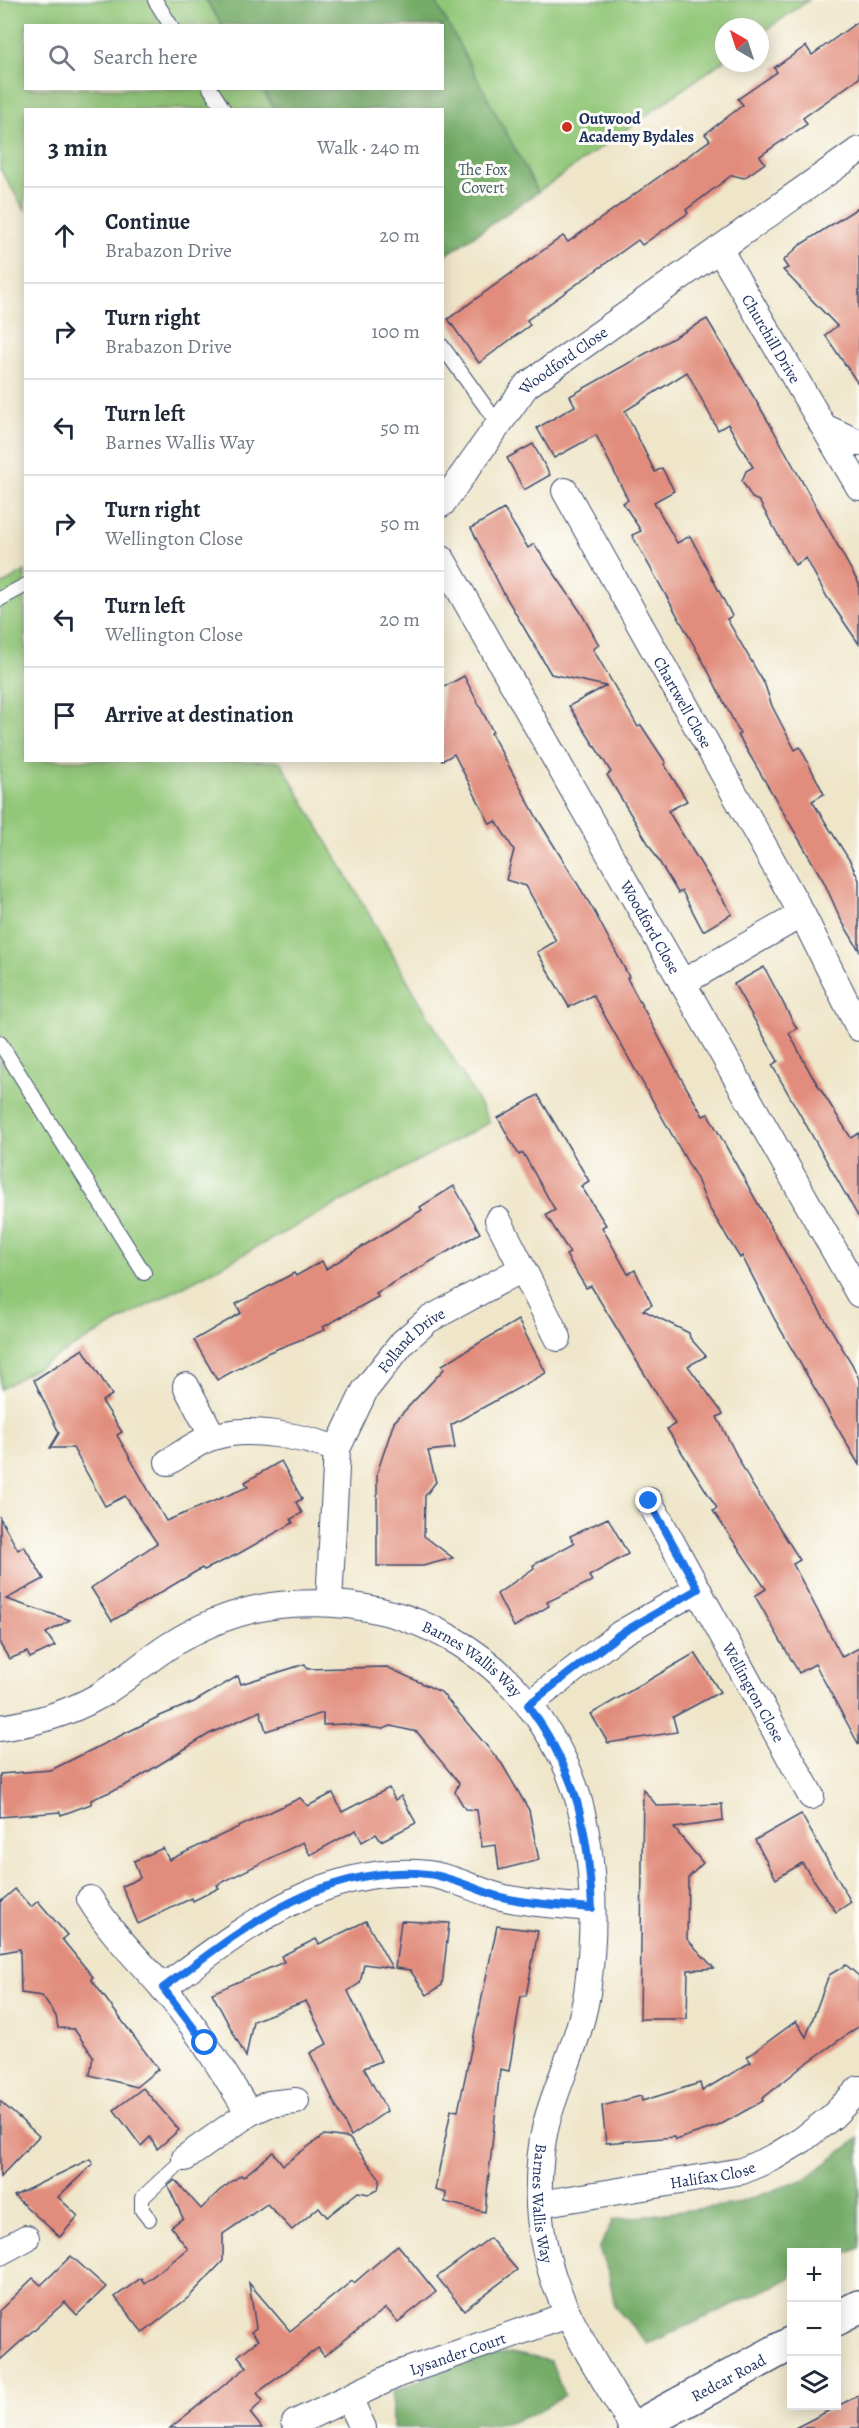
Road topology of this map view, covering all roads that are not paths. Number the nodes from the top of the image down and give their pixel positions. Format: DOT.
graph roads {
  1 [pos="155,0"];
  2 [pos="170,24"];
  3 [pos="211,90"];
  4 [pos="223,108"];
  5 [pos="859,150"];
  6 [pos="719,249"];
  7 [pos="444,349"];
  8 [pos="498,424"];
  9 [pos="824,427"];
  10 [pos="859,443"];
  11 [pos="859,487"];
  12 [pos="565,490"];
  13 [pos="444,501"];
  14 [pos="444,563"];
  15 [pos="24,586"];
  16 [pos="0,599"];
  17 [pos="802,914"];
  18 [pos="682,983"];
  19 [pos="859,1028"];
  20 [pos="0,1043"];
  21 [pos="498,1220"];
  22 [pos="522,1269"];
  23 [pos="144,1273"];
  24 [pos="859,1294"];
  25 [pos="558,1338"];
  26 [pos="186,1386"];
  27 [pos="213,1437"];
  28 [pos="337,1449"];
  29 [pos="168,1462"];
  30 [pos="649,1501"];
  31 [pos="698,1589"];
  32 [pos="329,1604"];
  33 [pos="528,1705"];
  34 [pos="0,1728"];
  35 [pos="810,1796"];
  36 [pos="90,1899"];
  37 [pos="592,1908"];
  38 [pos="163,1988"];
  39 [pos="859,2089"];
  40 [pos="296,2101"];
  41 [pos="249,2113"];
  42 [pos="185,2158"];
  43 [pos="539,2204"];
  44 [pos="149,2219"];
  45 [pos="26,2238"];
  46 [pos="0,2252"];
  47 [pos="859,2307"];
  48 [pos="568,2315"];
  49 [pos="841,2317"];
  50 [pos="787,2346"];
  51 [pos="349,2398"];
  52 [pos="295,2423"];
  53 [pos="363,2428"];
  54 [pos="634,2428"];
  1 -- 2 [label="lane"];
  3 -- 4 [label="lane"];
  5 -- 6 [label="street, Woodford Close"];
  6 -- 8 [label="street, Woodford Close"];
  6 -- 9 [label="street, Churchill Drive"];
  7 -- 8 [label="lane"];
  8 -- 13 [label="street, Woodford Close"];
  9 -- 10 [label="street"];
  9 -- 11 [label="street, Churchill Drive"];
  12 -- 17 [label="street, Chartwell Close"];
  14 -- 18 [label="street, Woodford Close"];
  15 -- 16 [label="lane"];
  17 -- 18 [label="street"];
  17 -- 19 [label="street, Chartwell Close"];
  18 -- 24 [label="street, Woodford Close"];
  20 -- 23 [label="lane"];
  21 -- 22 [label="street"];
  22 -- 25 [label="street"];
  22 -- 28 [label="street, Folland Drive"];
  26 -- 27 [label="street"];
  27 -- 28 [label="street"];
  27 -- 29 [label="street"];
  28 -- 32 [label="street, Folland Drive"];
  30 -- 31 [label="street, Wellington Close"];
  31 -- 33 [label="street"];
  31 -- 35 [label="street, Wellington Close"];
  32 -- 33 [label="street, Barnes Wallis Way"];
  32 -- 34 [label="street, Barnes Wallis Way"];
  33 -- 37 [label="street, Barnes Wallis Way"];
  36 -- 38 [label="street"];
  37 -- 38 [label="street"];
  37 -- 43 [label="street, Barnes Wallis Way"];
  38 -- 41 [label="street"];
  39 -- 43 [label="street, Halifax Close"];
  40 -- 41 [label="street"];
  41 -- 42 [label="street"];
  42 -- 44 [label="lane"];
  43 -- 48 [label="street, Barnes Wallis Way"];
  45 -- 46 [label="street"];
  47 -- 49 [label="street"];
  48 -- 51 [label="street, Lysander Court"];
  48 -- 54 [label="street, Barnes Wallis Way"];
  50 -- 54 [label="street, Redcar Road"];
  51 -- 52 [label="street, Lysander Court"];
  51 -- 53 [label="street"];
}
